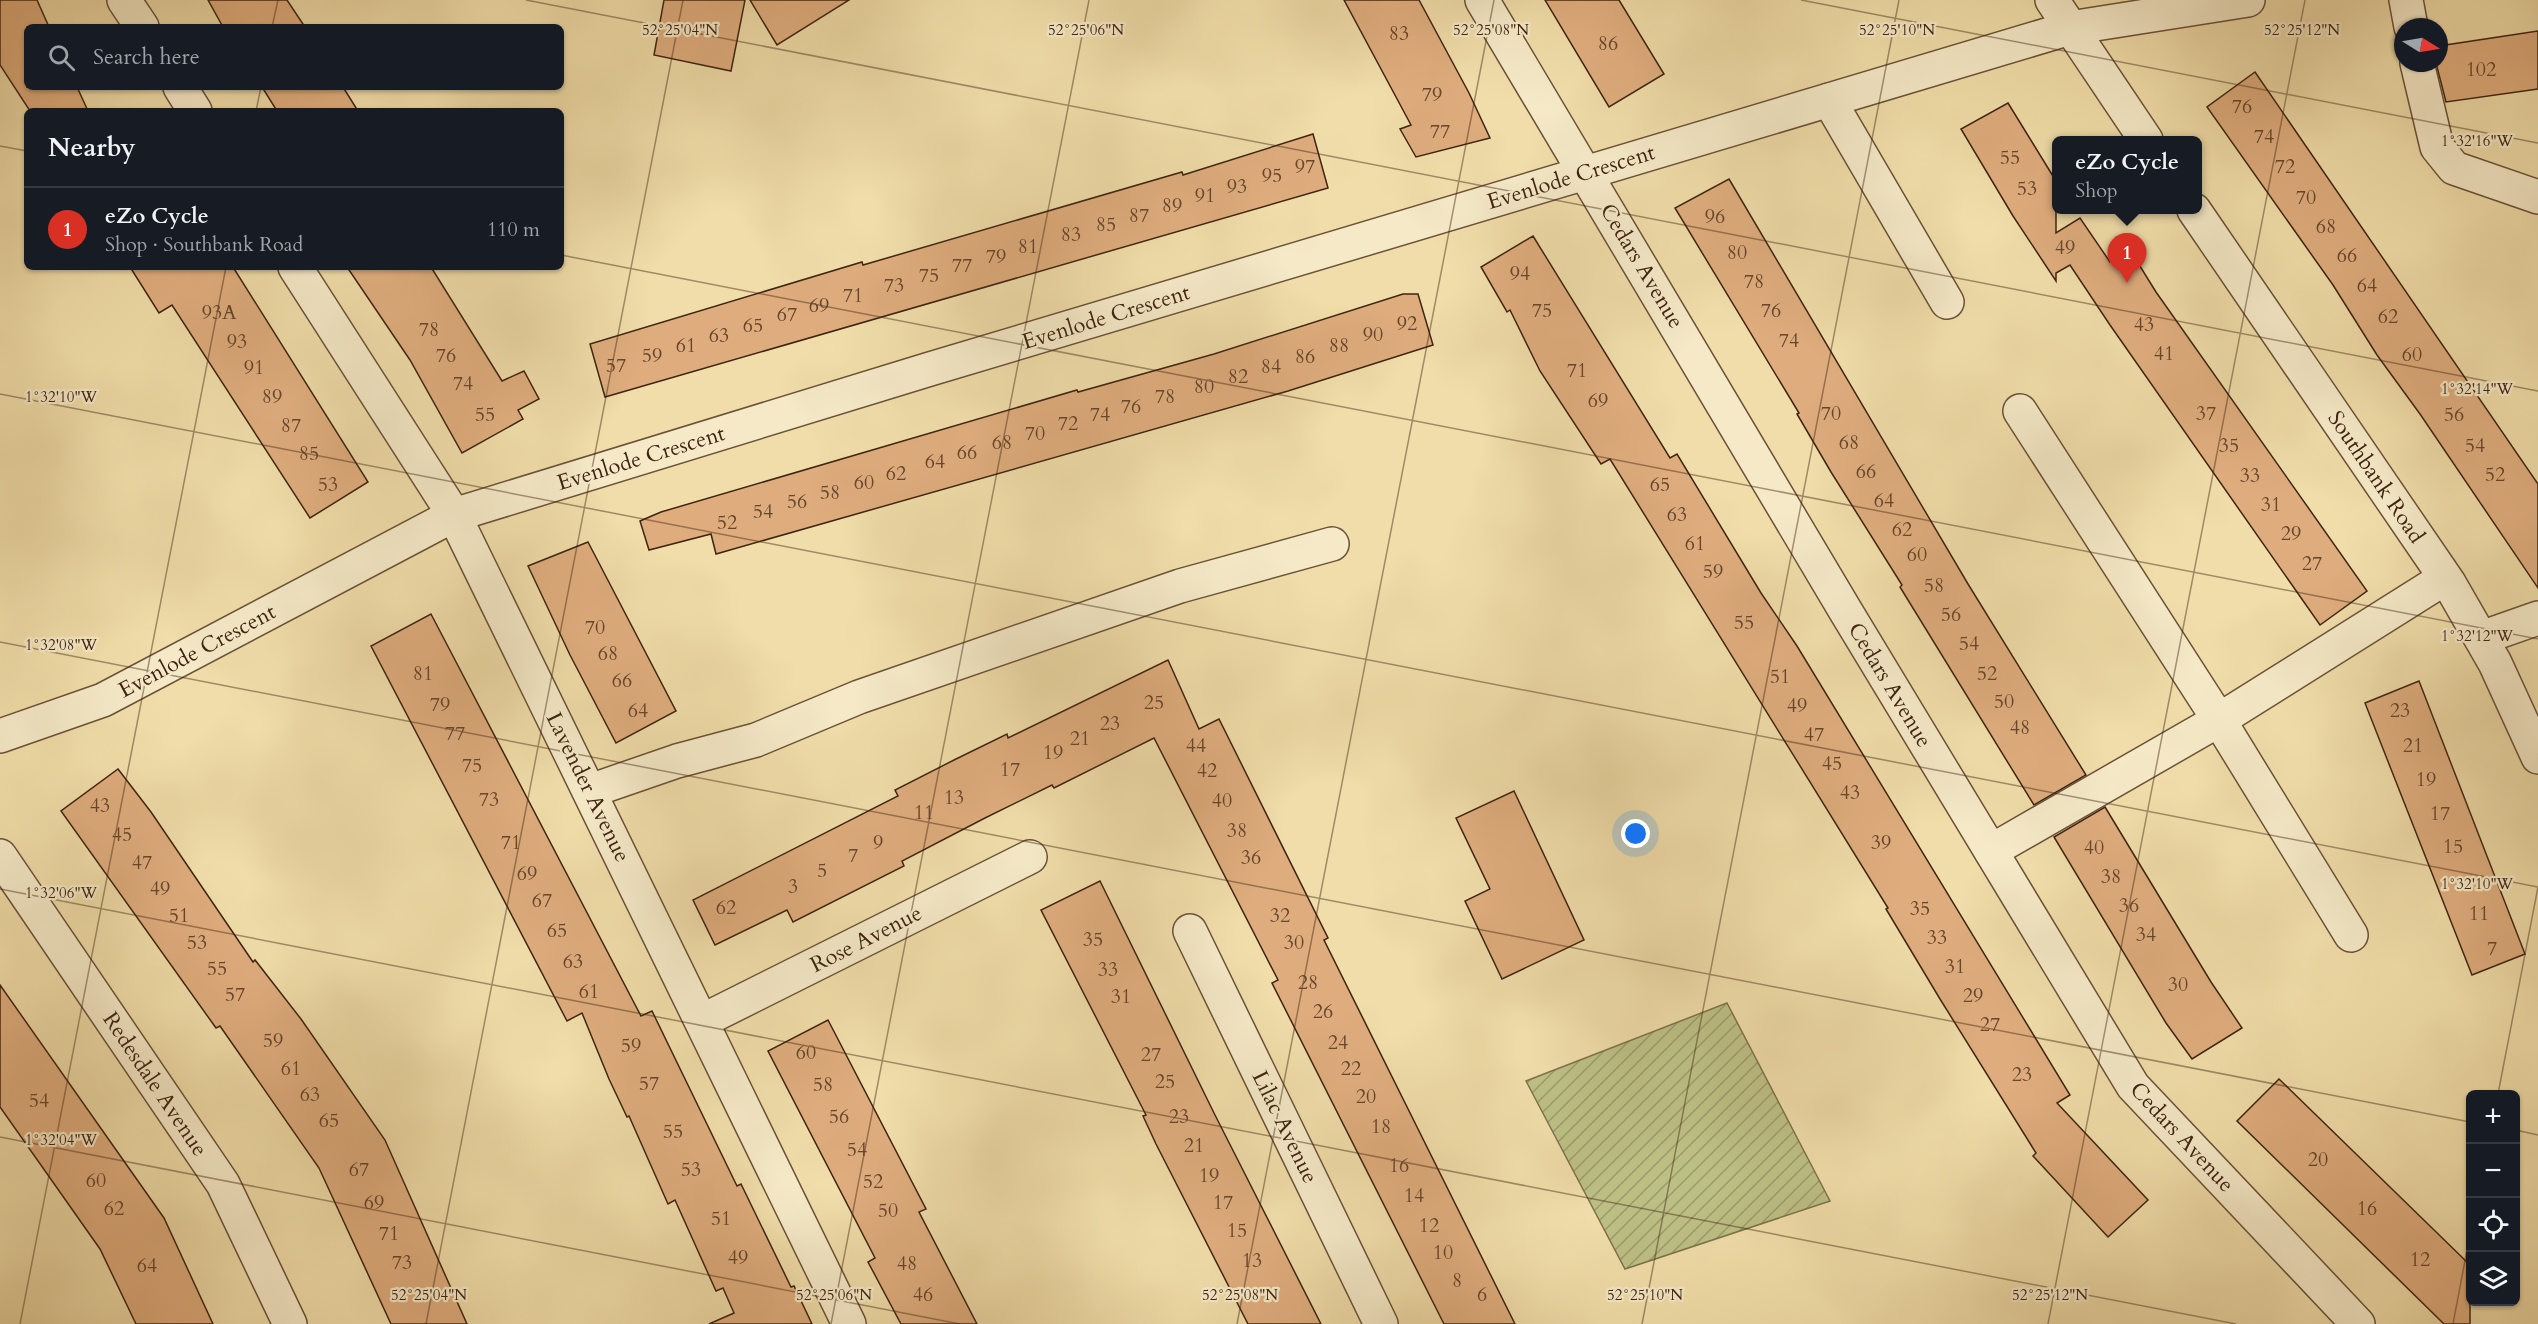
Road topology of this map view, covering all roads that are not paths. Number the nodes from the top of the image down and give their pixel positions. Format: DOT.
graph roads {
  1 [pos="124,0"];
  2 [pos="1482,0"];
  3 [pos="2052,0"];
  4 [pos="2406,0"];
  5 [pos="2237,1"];
  6 [pos="2409,18"];
  7 [pos="140,24"];
  8 [pos="2070,28"];
  9 [pos="2419,72"];
  10 [pos="182,90"];
  11 [pos="1829,100"];
  12 [pos="193,108"];
  13 [pos="2143,136"];
  14 [pos="1587,172"];
  15 [pos="2538,196"];
  16 [pos="2197,214"];
  17 [pos="297,270"];
  18 [pos="1947,302"];
  19 [pos="2020,411"];
  20 [pos="454,515"];
  21 [pos="1332,544"];
  22 [pos="2445,578"];
  23 [pos="2538,618"];
  24 [pos="2481,638"];
  25 [pos="2219,720"];
  26 [pos="0,736"];
  27 [pos="2538,757"];
  28 [pos="590,791"];
  29 [pos="1991,851"];
  30 [pos="0,856"];
  31 [pos="1030,857"];
  32 [pos="1190,931"];
  33 [pos="2351,935"];
  34 [pos="702,1022"];
  35 [pos="290,1324"];
  36 [pos="849,1324"];
  37 [pos="1381,1324"];
  38 [pos="2358,1324"];
  1 -- 7 [label="street"];
  2 -- 14 [label="street, Cedars Avenue"];
  3 -- 8 [label="street"];
  4 -- 6 [label="street"];
  5 -- 8 [label="street, Evenlode Crescent"];
  8 -- 11 [label="street, Evenlode Crescent"];
  8 -- 13 [label="street"];
  9 -- 15 [label="street"];
  10 -- 12 [label="street"];
  11 -- 14 [label="street, Evenlode Crescent"];
  11 -- 18 [label="street"];
  14 -- 20 [label="street, Evenlode Crescent"];
  14 -- 29 [label="street, Cedars Avenue"];
  16 -- 22 [label="street, Southbank Road"];
  17 -- 20 [label="street, Lavender Avenue"];
  19 -- 25 [label="street"];
  20 -- 26 [label="street, Evenlode Crescent"];
  20 -- 28 [label="street, Lavender Avenue"];
  21 -- 28 [label="street"];
  22 -- 24 [label="street, Southbank Road"];
  22 -- 25 [label="street"];
  23 -- 24 [label="street"];
  24 -- 27 [label="street, Southbank Road"];
  25 -- 29 [label="street"];
  25 -- 33 [label="street"];
  28 -- 34 [label="street, Lavender Avenue"];
  29 -- 38 [label="street, Cedars Avenue"];
  30 -- 35 [label="street, Redesdale Avenue"];
  31 -- 34 [label="street, Rose Avenue"];
  32 -- 37 [label="street, Lilac Avenue"];
  34 -- 36 [label="street, Lavender Avenue"];
}
